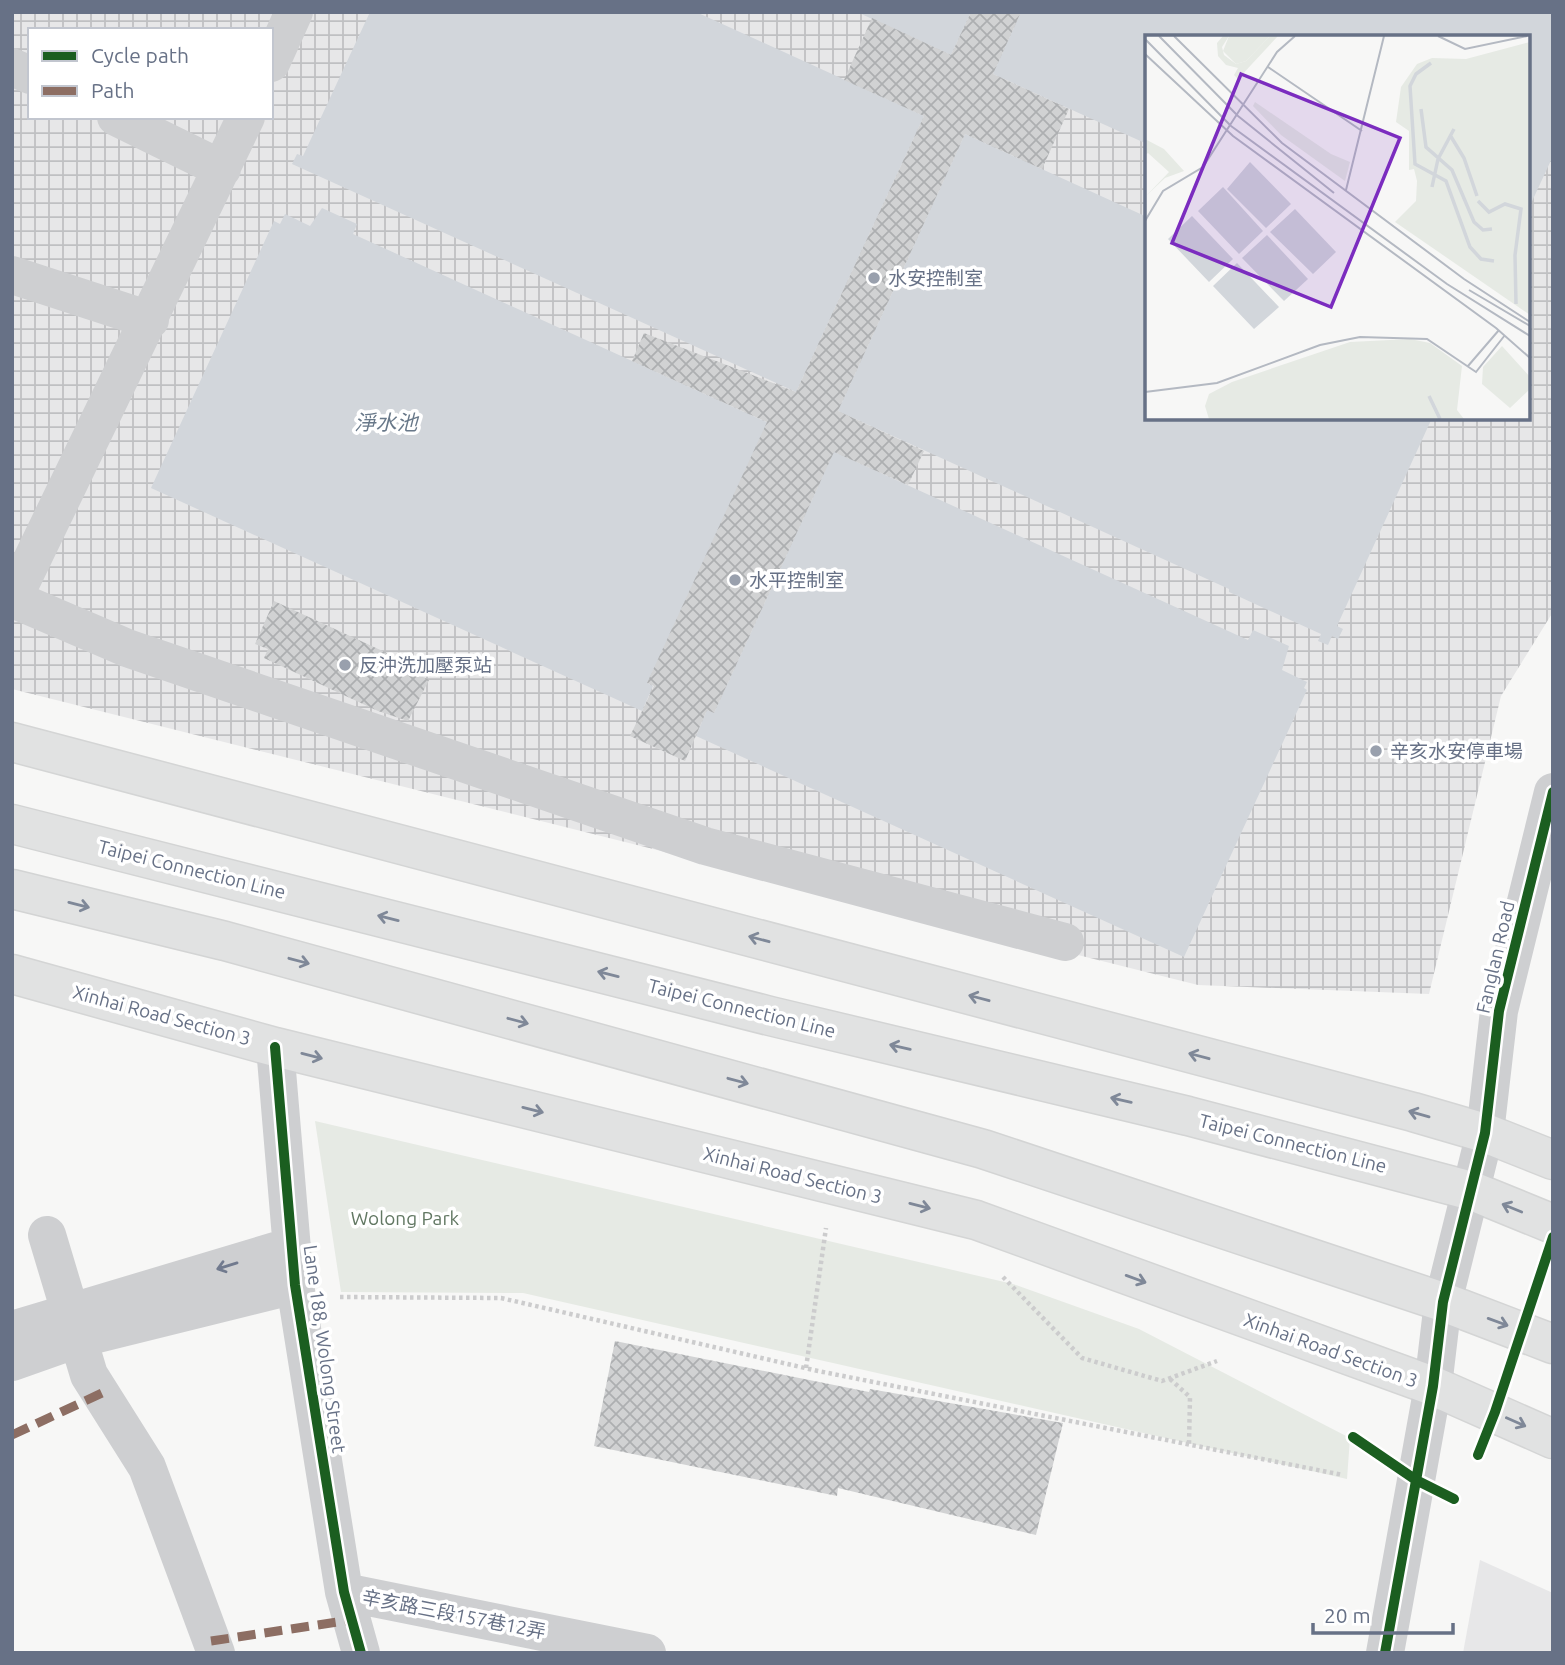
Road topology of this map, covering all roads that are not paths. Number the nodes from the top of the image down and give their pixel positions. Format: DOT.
graph roads {
  1 [pos="294,12"];
  2 [pos="273,59"];
  3 [pos="12,67"];
  4 [pos="28,74"];
  5 [pos="120,119"];
  6 [pos="245,119"];
  7 [pos="222,169"];
  8 [pos="12,275"];
  9 [pos="150,320"];
  10 [pos="13,599"];
  11 [pos="12,742"];
  12 [pos="1553,792"];
  13 [pos="12,824"];
  14 [pos="12,889"];
  15 [pos="1065,942"];
  16 [pos="12,974"];
  17 [pos="275,1046"];
  18 [pos="1485,1133"];
  19 [pos="1553,1160"];
  20 [pos="1472,1191"];
  21 [pos="1553,1224"];
  22 [pos="47,1235"];
  23 [pos="292,1246"];
  24 [pos="295,1285"];
  25 [pos="1443,1302"];
  26 [pos="74,1326"];
  27 [pos="12,1331"];
  28 [pos="1553,1343"];
  29 [pos="12,1362"];
  30 [pos="1433,1386"];
  31 [pos="1553,1439"];
  32 [pos="344,1592"];
  33 [pos="216,1653"];
  34 [pos="361,1653"];
  35 [pos="647,1653"];
  36 [pos="1385,1653"];
  1 -- 2 [label="street"];
  3 -- 4 [label="street"];
  5 -- 7 [label="street"];
  6 -- 7 [label="street"];
  7 -- 9 [label="street"];
  8 -- 9 [label="street"];
  9 -- 10 [label="street"];
  10 -- 15 [label="street"];
  18 -- 11 [label="main road, one-way"];
  12 -- 18 [label="street, Fanglan Road"];
  20 -- 13 [label="main road, Taipei Connection Line, one-way"];
  14 -- 25 [label="main road, one-way"];
  16 -- 17 [label="main road, Xinhai Road Section 3"];
  17 -- 23 [label="street, Lane 188, Wolong Street"];
  17 -- 30 [label="main road, Xinhai Road Section 3, one-way"];
  18 -- 19 [label="main road"];
  18 -- 20 [label="street, Fanglan Road"];
  21 -- 20 [label="main road, one-way"];
  20 -- 25 [label="street, Fanglan Road"];
  22 -- 26 [label="street"];
  23 -- 24 [label="street, Lane 188, Wolong Street"];
  23 -- 26 [label="street, one-way"];
  24 -- 26 [label="street, Lane 188, Wolong Street"];
  24 -- 32 [label="street, Lane 188, Wolong Street"];
  25 -- 28 [label="main road, one-way"];
  25 -- 30 [label="street, Fanglan Road"];
  26 -- 27 [label="street"];
  26 -- 29 [label="street, Lane 188, Wolong Street"];
  26 -- 33 [label="street"];
  30 -- 31 [label="main road, Xinhai Road Section 3, one-way"];
  30 -- 36 [label="street, Fanglan Road"];
  32 -- 34 [label="street, Lane 188, Wolong Street"];
  32 -- 35 [label="street, 辛亥路三段157巷12弄"];
}
